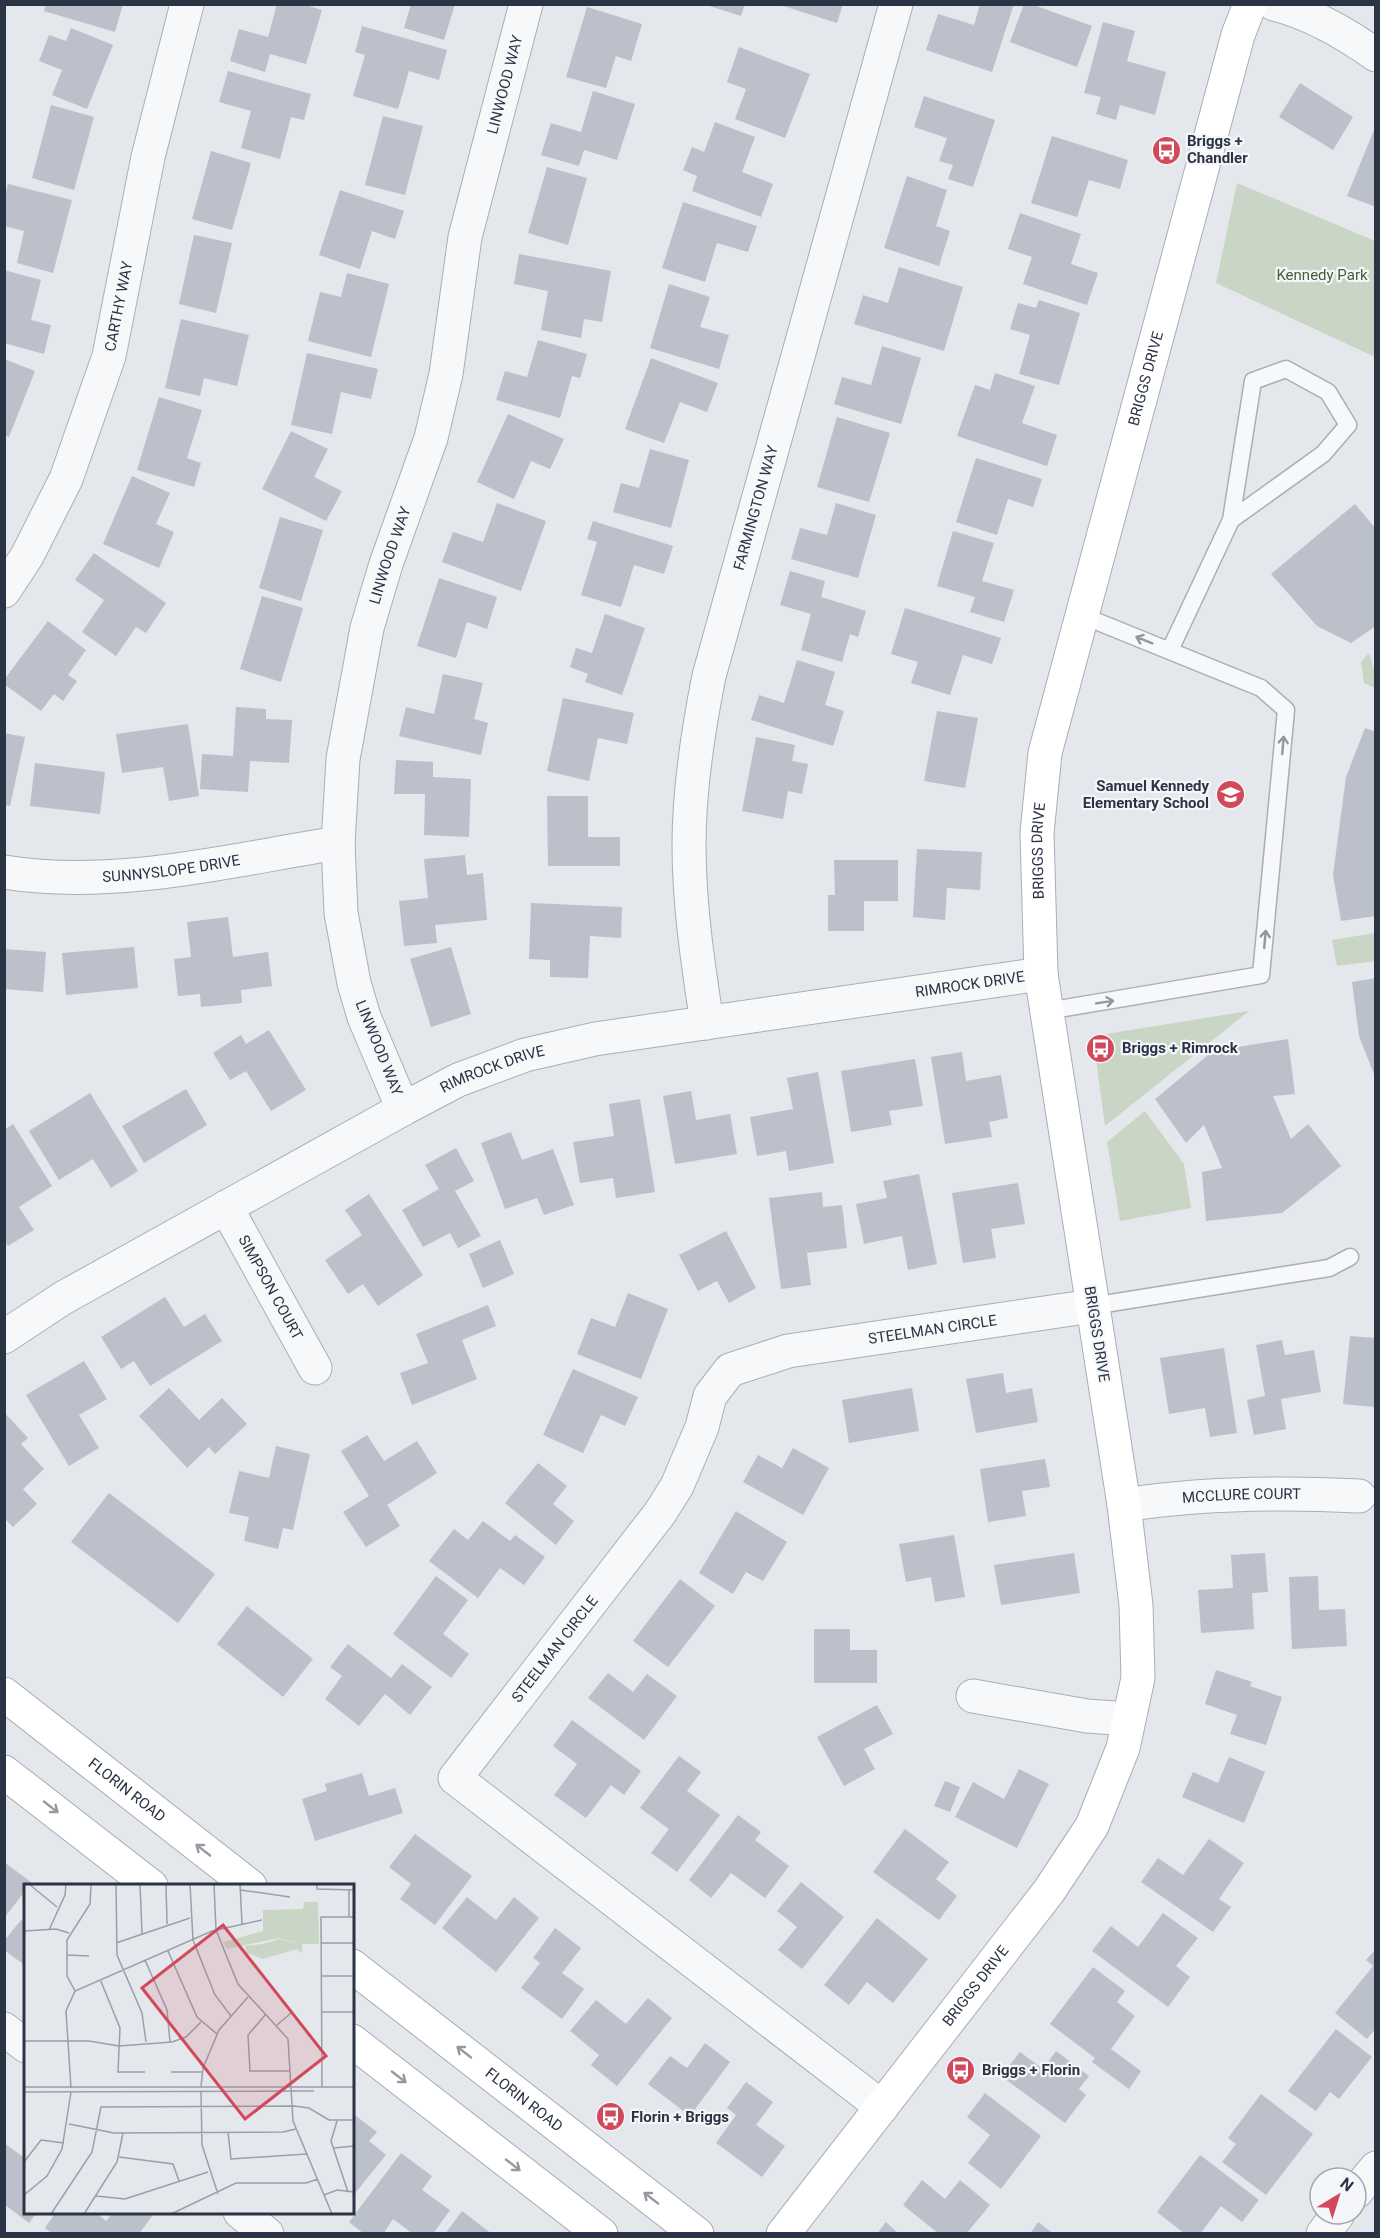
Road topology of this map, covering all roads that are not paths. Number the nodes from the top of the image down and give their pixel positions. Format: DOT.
graph roads {
  1 [pos="188,4"];
  2 [pos="526,4"];
  3 [pos="896,4"];
  4 [pos="1250,4"];
  5 [pos="1274,4"];
  6 [pos="1376,55"];
  7 [pos="1231,520"];
  8 [pos="4,591"];
  9 [pos="1081,615"];
  10 [pos="1170,650"];
  11 [pos="338,843"];
  12 [pos="4,872"];
  13 [pos="1041,974"];
  14 [pos="1047,1011"];
  15 [pos="706,1023"];
  16 [pos="403,1109"];
  17 [pos="226,1207"];
  18 [pos="1350,1257"];
  19 [pos="1092,1306"];
  20 [pos="4,1337"];
  21 [pos="315,1368"];
  22 [pos="1359,1496"];
  23 [pos="1124,1505"];
  24 [pos="4,1694"];
  25 [pos="973,1696"];
  26 [pos="1130,1719"];
  27 [pos="4,1772"];
  28 [pos="149,1884"];
  29 [pos="247,1884"];
  30 [pos="354,1968"];
  31 [pos="4,2029"];
  32 [pos="354,2043"];
  33 [pos="24,2044"];
  34 [pos="882,2106"];
  35 [pos="242,2214"];
  36 [pos="267,2234"];
  37 [pos="601,2234"];
  38 [pos="697,2234"];
  39 [pos="783,2234"];
  1 -- 8 [label="street, CARTHY WAY"];
  2 -- 11 [label="street, LINWOOD WAY"];
  3 -- 15 [label="street, FARMINGTON WAY"];
  4 -- 9 [label="street, BRIGGS DRIVE"];
  5 -- 6 [label="street"];
  7 -- 7 [label="lane"];
  7 -- 10 [label="lane"];
  10 -- 9 [label="lane, one-way"];
  9 -- 13 [label="street, BRIGGS DRIVE"];
  14 -- 10 [label="lane, one-way"];
  11 -- 12 [label="street, SUNNYSLOPE DRIVE"];
  11 -- 16 [label="street, LINWOOD WAY"];
  13 -- 14 [label="street, BRIGGS DRIVE"];
  13 -- 15 [label="street, RIMROCK DRIVE"];
  14 -- 19 [label="street, BRIGGS DRIVE"];
  15 -- 16 [label="street, RIMROCK DRIVE"];
  16 -- 17 [label="street, RIMROCK DRIVE"];
  17 -- 20 [label="street, RIMROCK DRIVE"];
  17 -- 21 [label="street, SIMPSON COURT"];
  18 -- 19 [label="lane"];
  19 -- 23 [label="street, BRIGGS DRIVE"];
  19 -- 34 [label="street, STEELMAN CIRCLE"];
  22 -- 23 [label="street, MCCLURE COURT"];
  23 -- 26 [label="street, BRIGGS DRIVE"];
  29 -- 24 [label="street, FLORIN ROAD, one-way"];
  25 -- 26 [label="street"];
  26 -- 34 [label="street, BRIGGS DRIVE"];
  27 -- 28 [label="street, one-way"];
  38 -- 30 [label="street, FLORIN ROAD, one-way"];
  31 -- 33 [label="street"];
  32 -- 37 [label="street, one-way"];
  34 -- 39 [label="street, BRIGGS DRIVE"];
  35 -- 36 [label="street"];
}
